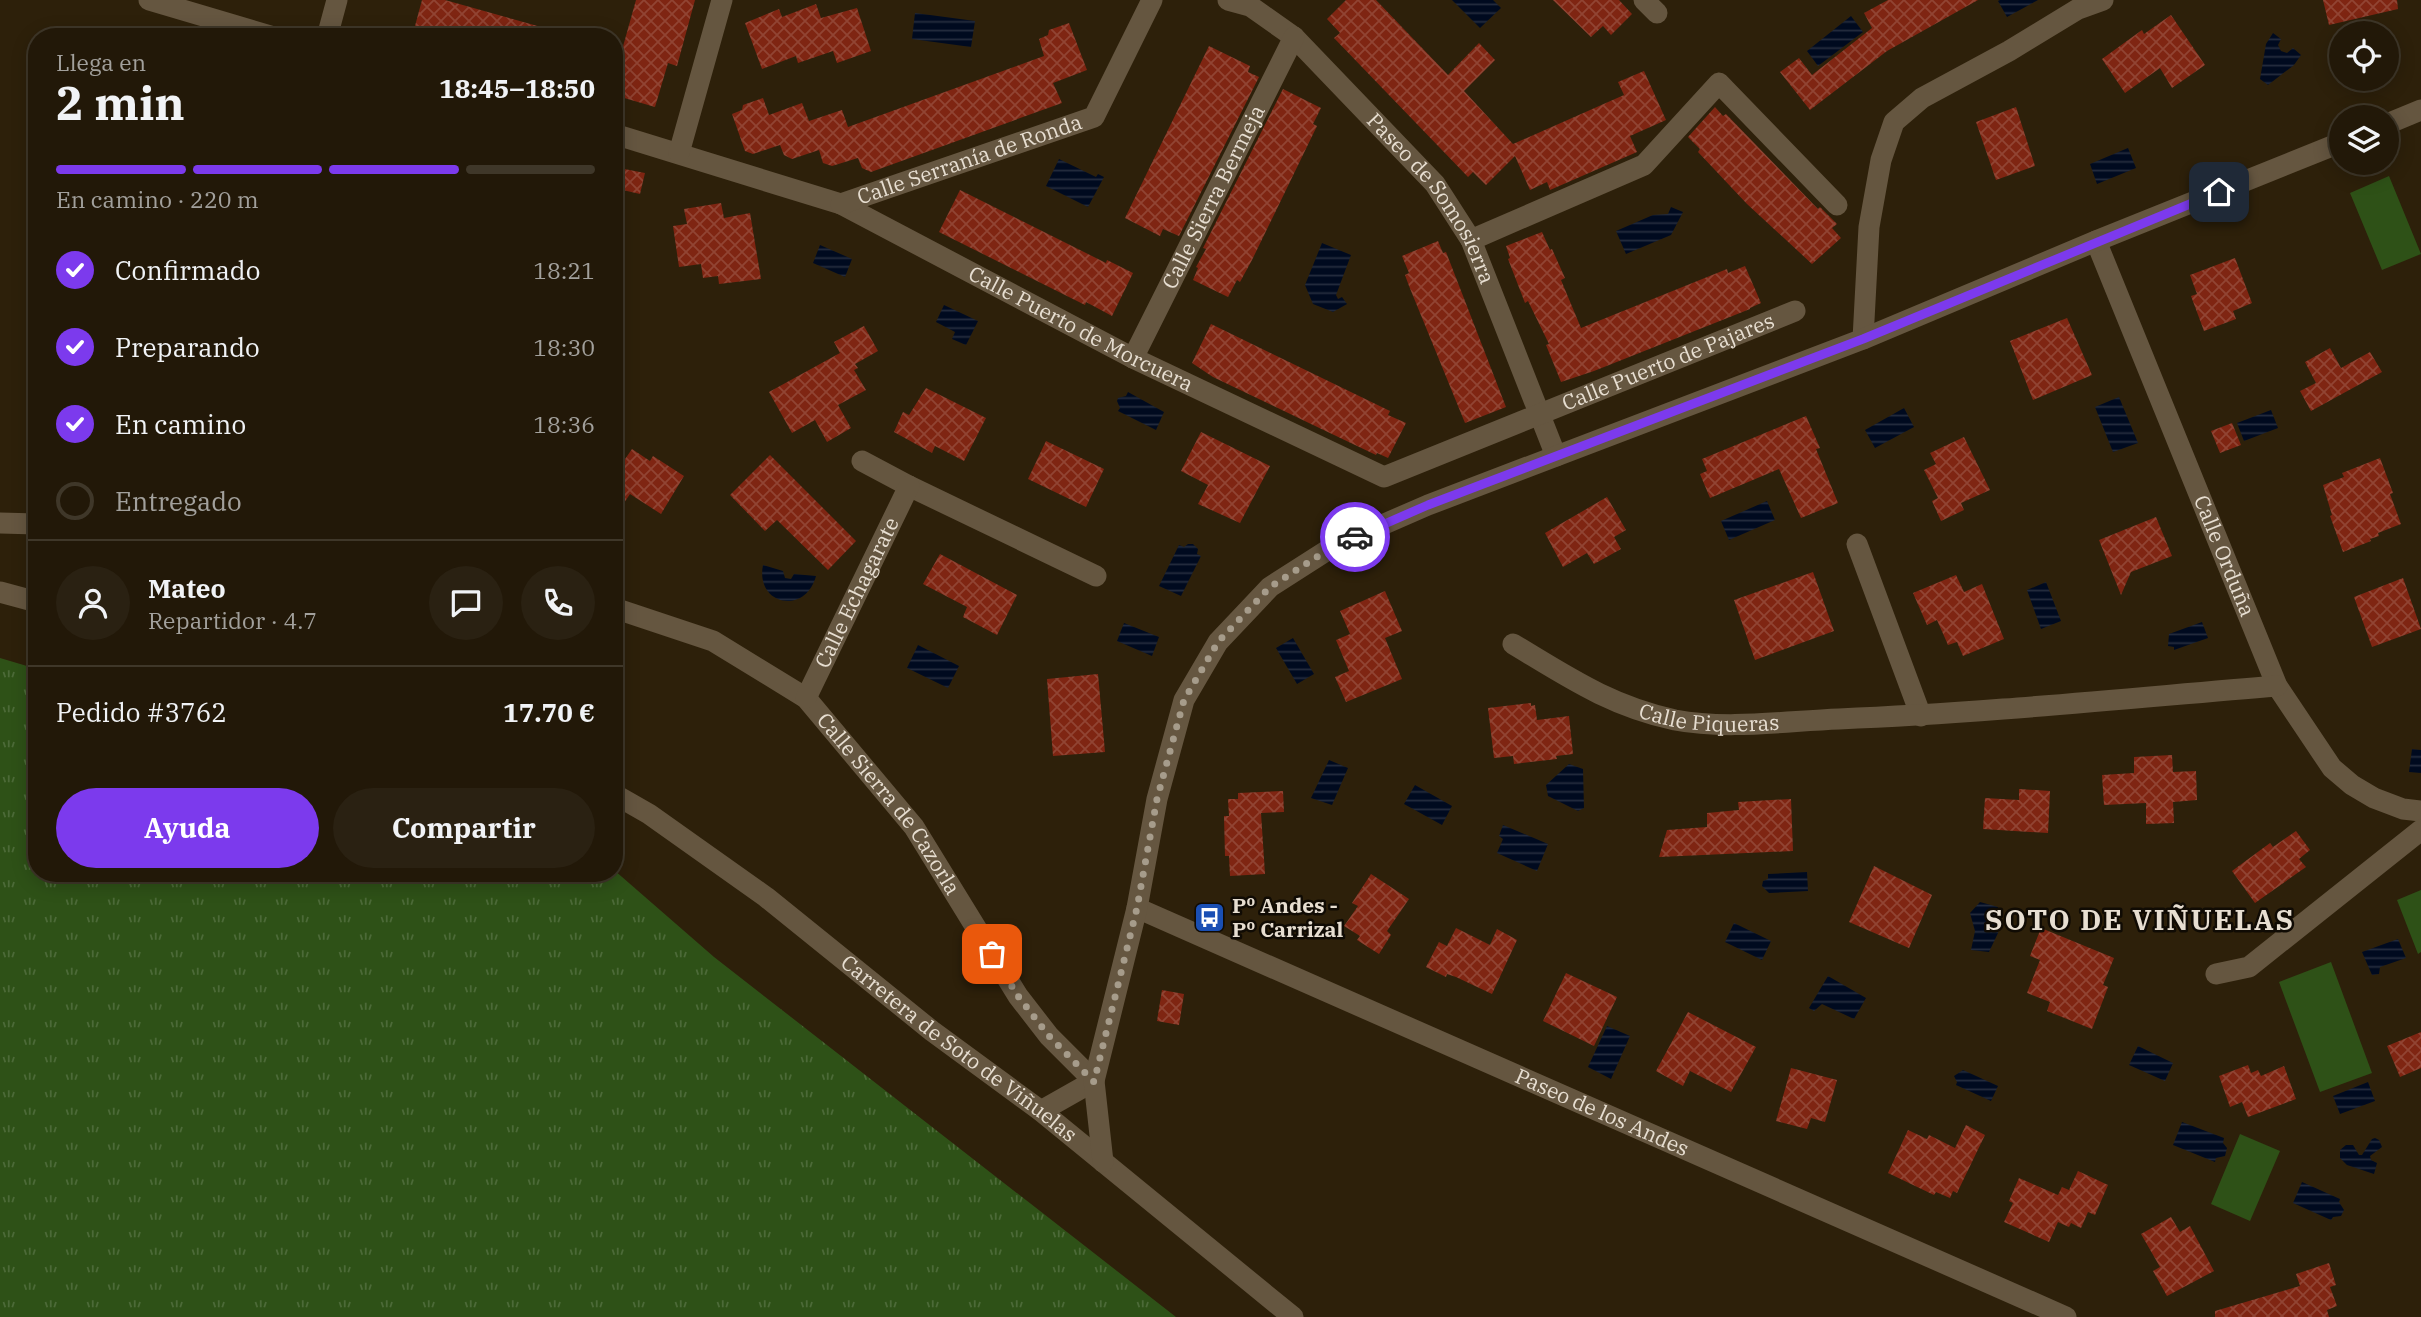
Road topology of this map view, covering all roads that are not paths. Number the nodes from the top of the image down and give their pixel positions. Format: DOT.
graph roads {
  1 [pos="149,0"];
  2 [pos="337,0"];
  3 [pos="722,0"];
  4 [pos="1152,0"];
  5 [pos="1228,0"];
  6 [pos="2103,0"];
  7 [pos="1253,3"];
  8 [pos="244,28"];
  9 [pos="329,28"];
  10 [pos="1294,37"];
  11 [pos="2421,110"];
  12 [pos="2399,119"];
  13 [pos="623,137"];
  14 [pos="2329,147"];
  15 [pos="679,153"];
  16 [pos="841,204"];
  17 [pos="1837,205"];
  18 [pos="1471,240"];
  19 [pos="2096,241"];
  20 [pos="1795,311"];
  21 [pos="1863,339"];
  22 [pos="1133,358"];
  23 [pos="1540,413"];
  24 [pos="1556,456"];
  25 [pos="862,461"];
  26 [pos="909,486"];
  27 [pos="0,523"];
  28 [pos="28,524"];
  29 [pos="1857,544"];
  30 [pos="1096,576"];
  31 [pos="0,592"];
  32 [pos="28,600"];
  33 [pos="623,611"];
  34 [pos="1513,644"];
  35 [pos="2277,686"];
  36 [pos="806,698"];
  37 [pos="1921,716"];
  38 [pos="623,799"];
  39 [pos="2421,811"];
  40 [pos="2421,830"];
  41 [pos="1137,908"];
  42 [pos="2216,974"];
  43 [pos="1094,1082"];
  44 [pos="1041,1111"];
  45 [pos="1103,1162"];
  46 [pos="1293,1317"];
  47 [pos="2066,1317"];
  1 -- 8 [label="street"];
  2 -- 9 [label="street"];
  3 -- 15 [label="street"];
  4 -- 16 [label="street, Calle Serranía de Ronda"];
  5 -- 7 [label="street, Paseo de Somosierra"];
  6 -- 21 [label="street"];
  7 -- 10 [label="street, Paseo de Somosierra"];
  10 -- 18 [label="street, Paseo de Somosierra"];
  10 -- 22 [label="street, Calle Sierra Bermeja"];
  11 -- 12 [label="street"];
  13 -- 15 [label="street, Calle Puerto de Morcuera"];
  14 -- 19 [label="street"];
  15 -- 16 [label="street, Calle Puerto de Morcuera"];
  16 -- 22 [label="street, Calle Puerto de Morcuera"];
  17 -- 18 [label="street"];
  18 -- 23 [label="street, Paseo de Somosierra"];
  19 -- 21 [label="street"];
  19 -- 35 [label="street, Calle Orduña"];
  20 -- 23 [label="street, Calle Puerto de Pajares"];
  21 -- 24 [label="street"];
  22 -- 23 [label="street, Calle Puerto de Morcuera"];
  23 -- 24 [label="street, Paseo de Somosierra"];
  24 -- 41 [label="street"];
  25 -- 26 [label="street"];
  26 -- 30 [label="street"];
  26 -- 36 [label="street, Calle Echagarate"];
  27 -- 28 [label="street"];
  29 -- 37 [label="street"];
  31 -- 32 [label="street"];
  33 -- 36 [label="street, Calle Sierra de Cazorla"];
  34 -- 37 [label="street, Calle Piqueras"];
  35 -- 37 [label="street, Calle Piqueras"];
  35 -- 39 [label="street, Calle Orduña"];
  36 -- 43 [label="street, Calle Sierra de Cazorla"];
  38 -- 44 [label="street, Carretera de Soto de Viñuelas"];
  40 -- 42 [label="street"];
  41 -- 43 [label="street"];
  41 -- 47 [label="street, Paseo de los Andes"];
  43 -- 44 [label="street"];
  43 -- 45 [label="street"];
  44 -- 45 [label="street, Carretera de Soto de Viñuelas"];
  45 -- 46 [label="street, Carretera de Soto de Viñuelas"];
}
